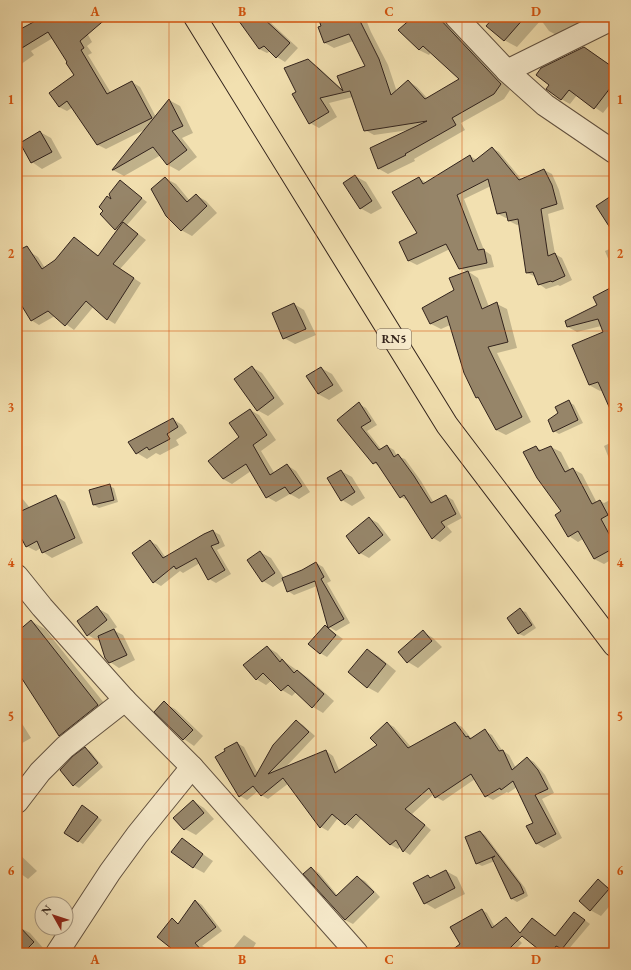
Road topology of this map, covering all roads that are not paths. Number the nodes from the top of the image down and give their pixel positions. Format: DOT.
graph roads {
  1 [pos="195,17"];
  2 [pos="456,17"];
  3 [pos="614,18"];
  4 [pos="507,71"];
  5 [pos="614,152"];
  6 [pos="17,576"];
  7 [pos="614,645"];
  8 [pos="125,700"];
  9 [pos="192,767"];
  10 [pos="17,802"];
  11 [pos="57,953"];
  12 [pos="357,953"];
  1 -- 7 [label="highway, RN5"];
  2 -- 4 [label="street"];
  3 -- 4 [label="street"];
  4 -- 5 [label="street"];
  6 -- 8 [label="street"];
  8 -- 9 [label="street"];
  8 -- 10 [label="street"];
  9 -- 11 [label="street"];
  9 -- 12 [label="street"];
}
